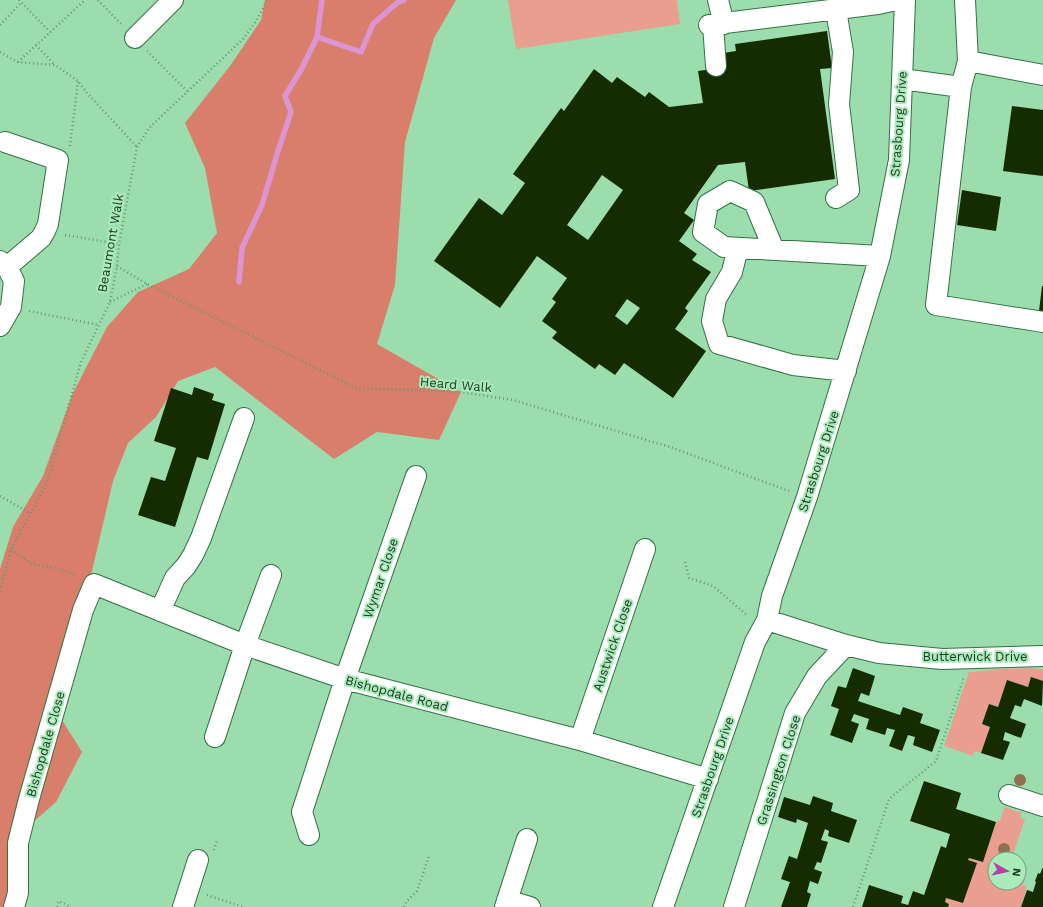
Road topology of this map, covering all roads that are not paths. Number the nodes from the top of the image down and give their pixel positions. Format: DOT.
graph roads {
  1 [pos="173,0"];
  2 [pos="718,0"];
  3 [pos="896,0"];
  4 [pos="905,0"];
  5 [pos="965,0"];
  6 [pos="805,7"];
  7 [pos="836,10"];
  8 [pos="715,25"];
  9 [pos="134,38"];
  10 [pos="968,60"];
  11 [pos="716,66"];
  12 [pos="1043,75"];
  13 [pos="902,79"];
  14 [pos="961,87"];
  15 [pos="5,142"];
  16 [pos="836,198"];
  17 [pos="731,247"];
  18 [pos="774,250"];
  19 [pos="880,256"];
  20 [pos="4,264"];
  21 [pos="1043,322"];
  22 [pos="0,326"];
  23 [pos="846,371"];
  24 [pos="244,418"];
  25 [pos="416,476"];
  26 [pos="645,549"];
  27 [pos="270,575"];
  28 [pos="94,584"];
  29 [pos="160,611"];
  30 [pos="765,624"];
  31 [pos="245,645"];
  32 [pos="846,645"];
  33 [pos="1043,656"];
  34 [pos="345,679"];
  35 [pos="215,737"];
  36 [pos="580,740"];
  37 [pos="708,779"];
  38 [pos="1009,795"];
  39 [pos="1043,806"];
  40 [pos="309,835"];
  41 [pos="527,838"];
  42 [pos="198,860"];
  43 [pos="506,904"];
  44 [pos="14,907"];
  45 [pos="183,907"];
  46 [pos="530,907"];
  47 [pos="663,907"];
  48 [pos="734,907"];
  1 -- 9 [label="street"];
  2 -- 8 [label="street"];
  3 -- 7 [label="street"];
  4 -- 13 [label="street, Strasbourg Drive"];
  5 -- 10 [label="street"];
  6 -- 7 [label="street"];
  6 -- 8 [label="street"];
  7 -- 16 [label="street"];
  8 -- 11 [label="street"];
  10 -- 12 [label="street"];
  10 -- 14 [label="street"];
  13 -- 14 [label="street"];
  13 -- 19 [label="street, Strasbourg Drive"];
  14 -- 21 [label="street"];
  15 -- 20 [label="street"];
  17 -- 18 [label="street"];
  17 -- 18 [label="street"];
  17 -- 23 [label="street"];
  18 -- 19 [label="street"];
  19 -- 23 [label="street, Strasbourg Drive"];
  20 -- 22 [label="street"];
  23 -- 30 [label="street, Strasbourg Drive"];
  24 -- 29 [label="street"];
  25 -- 34 [label="street, Wymar Close"];
  26 -- 36 [label="street, Austwick Close"];
  27 -- 31 [label="street"];
  28 -- 29 [label="street, Bishopdale Road"];
  28 -- 44 [label="street, Bishopdale Close"];
  29 -- 31 [label="street, Bishopdale Road"];
  30 -- 32 [label="street, Butterwick Drive"];
  30 -- 37 [label="street, Strasbourg Drive"];
  31 -- 34 [label="street, Bishopdale Road"];
  31 -- 35 [label="street"];
  32 -- 33 [label="street, Butterwick Drive"];
  32 -- 48 [label="street, Grassington Close"];
  34 -- 36 [label="street, Bishopdale Road"];
  34 -- 40 [label="street, Wymar Close"];
  36 -- 37 [label="street, Bishopdale Road"];
  37 -- 47 [label="street, Strasbourg Drive"];
  38 -- 39 [label="street"];
  41 -- 43 [label="street"];
  42 -- 45 [label="street"];
  43 -- 46 [label="street"];
}
